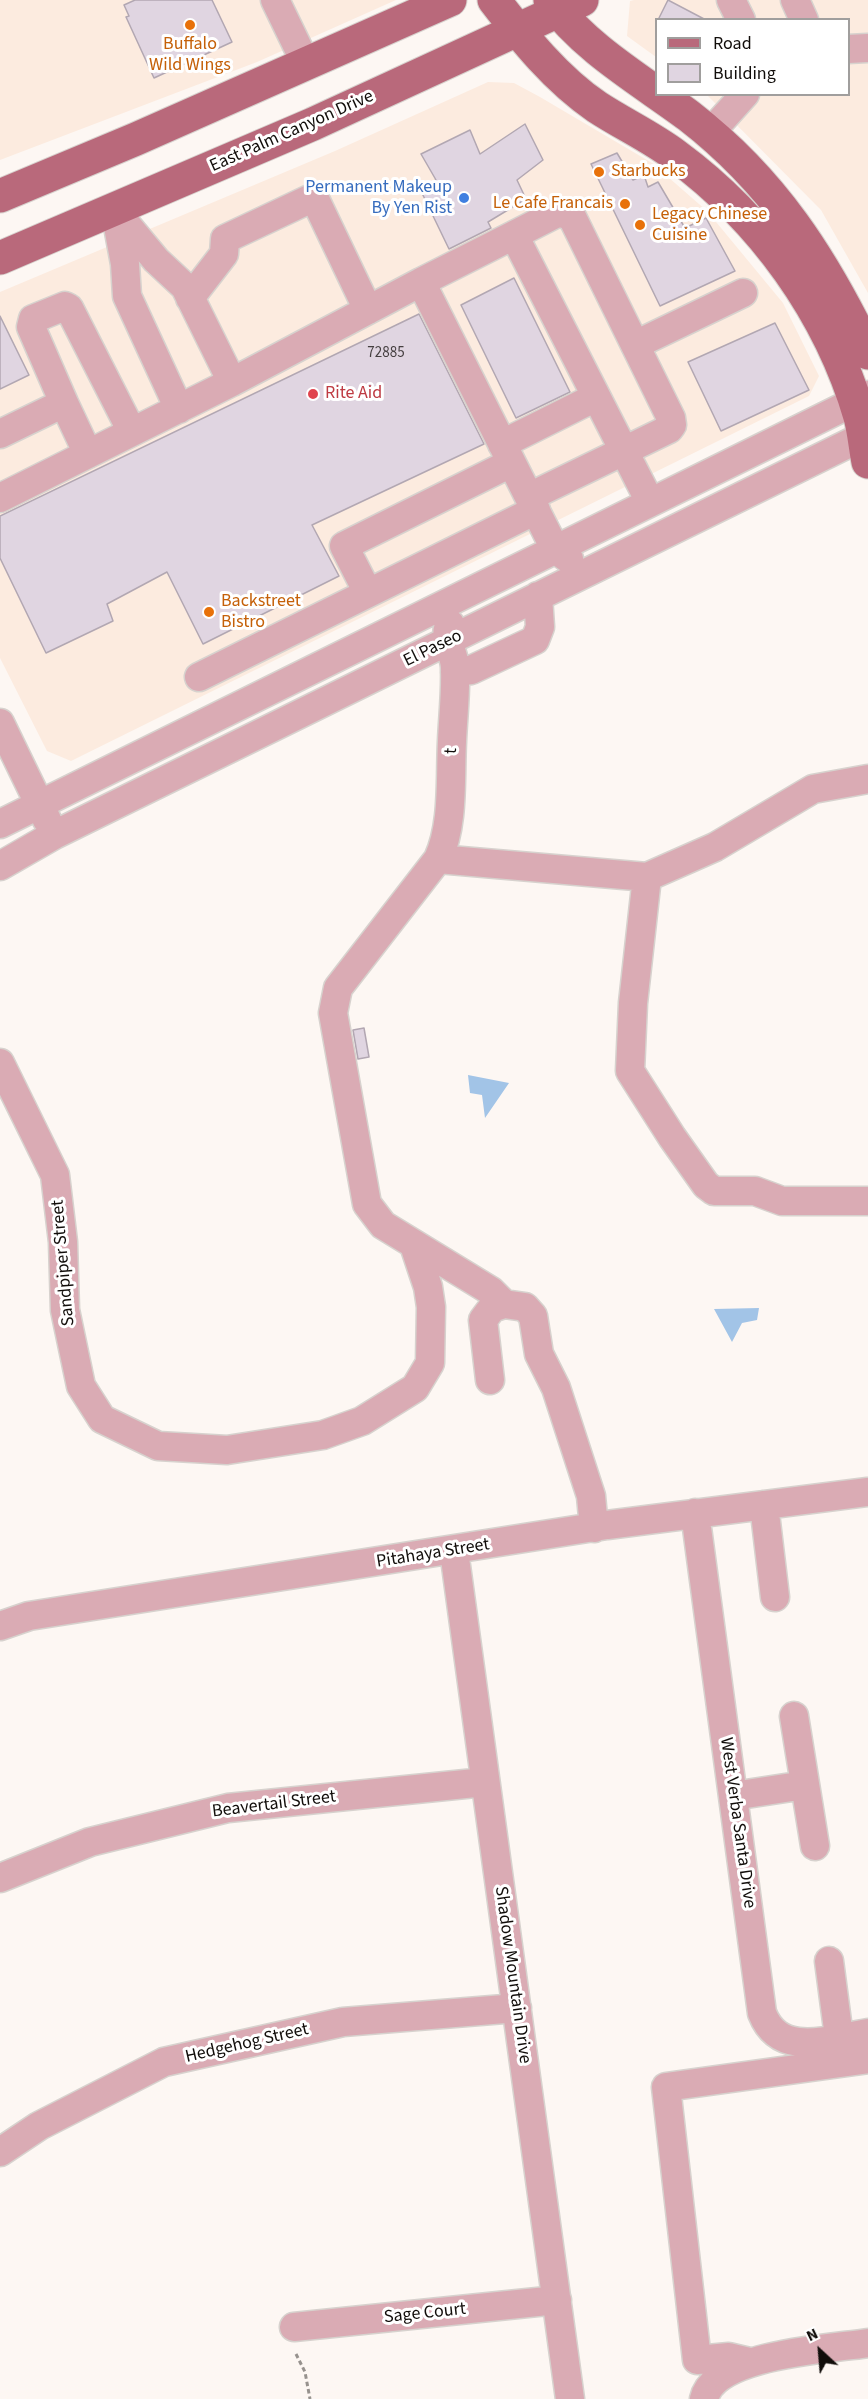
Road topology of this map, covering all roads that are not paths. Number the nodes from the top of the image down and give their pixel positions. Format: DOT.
graph roads {
  1 [pos="275,0"];
  2 [pos="450,0"];
  3 [pos="494,0"];
  4 [pos="731,0"];
  5 [pos="795,0"];
  6 [pos="563,4"];
  7 [pos="740,18"];
  8 [pos="803,18"];
  9 [pos="518,31"];
  10 [pos="868,48"];
  11 [pos="850,49"];
  12 [pos="306,64"];
  13 [pos="655,95"];
  14 [pos="656,96"];
  15 [pos="743,96"];
  16 [pos="709,134"];
  17 [pos="0,196"];
  18 [pos="115,210"];
  19 [pos="513,235"];
  20 [pos="0,258"];
  21 [pos="421,282"];
  22 [pos="742,293"];
  23 [pos="190,298"];
  24 [pos="368,310"];
  25 [pos="635,345"];
  26 [pos="868,353"];
  27 [pos="232,382"];
  28 [pos="596,397"];
  29 [pos="64,403"];
  30 [pos="179,409"];
  31 [pos="864,423"];
  32 [pos="132,432"];
  33 [pos="0,434"];
  34 [pos="625,452"];
  35 [pos="507,453"];
  36 [pos="88,454"];
  37 [pos="0,498"];
  38 [pos="650,502"];
  39 [pos="532,504"];
  40 [pos="551,551"];
  41 [pos="600,566"];
  42 [pos="368,593"];
  43 [pos="538,596"];
  44 [pos="448,641"];
  45 [pos="455,672"];
  46 [pos="199,677"];
  47 [pos="219,716"];
  48 [pos="0,723"];
  49 [pos="868,779"];
  50 [pos="153,787"];
  51 [pos="40,804"];
  52 [pos="0,824"];
  53 [pos="54,835"];
  54 [pos="438,860"];
  55 [pos="0,866"];
  56 [pos="647,877"];
  57 [pos="0,1063"];
  58 [pos="868,1201"];
  59 [pos="414,1245"];
  60 [pos="452,1268"];
  61 [pos="428,1287"];
  62 [pos="504,1304"];
  63 [pos="490,1380"];
  64 [pos="868,1492"];
  65 [pos="764,1505"];
  66 [pos="695,1513"];
  67 [pos="594,1528"];
  68 [pos="454,1551"];
  69 [pos="775,1597"];
  70 [pos="0,1626"];
  71 [pos="794,1716"];
  72 [pos="485,1782"];
  73 [pos="805,1785"];
  74 [pos="733,1796"];
  75 [pos="815,1846"];
  76 [pos="0,1878"];
  77 [pos="829,1961"];
  78 [pos="517,2008"];
  79 [pos="868,2032"];
  80 [pos="839,2037"];
  81 [pos="868,2060"];
  82 [pos="0,2152"];
  83 [pos="556,2300"];
  84 [pos="295,2341"];
  85 [pos="868,2343"];
  86 [pos="750,2362"];
  87 [pos="570,2399"];
  88 [pos="704,2399"];
  1 -- 12 [label="street"];
  2 -- 12 [label="main road"];
  3 -- 9 [label="main road"];
  4 -- 7 [label="street"];
  5 -- 8 [label="street"];
  6 -- 9 [label="main road, East Palm Canyon Drive"];
  6 -- 13 [label="main road"];
  9 -- 18 [label="main road, East Palm Canyon Drive"];
  9 -- 31 [label="main road"];
  10 -- 11 [label="street"];
  12 -- 17 [label="main road"];
  14 -- 16 [label="main road"];
  15 -- 16 [label="street"];
  16 -- 26 [label="main road"];
  18 -- 20 [label="main road, East Palm Canyon Drive"];
  18 -- 23 [label="street"];
  18 -- 30 [label="street"];
  19 -- 21 [label="street"];
  19 -- 25 [label="street"];
  19 -- 28 [label="street"];
  21 -- 24 [label="street"];
  21 -- 35 [label="street"];
  22 -- 25 [label="street"];
  23 -- 24 [label="street"];
  23 -- 27 [label="street"];
  24 -- 27 [label="street"];
  25 -- 34 [label="street"];
  27 -- 30 [label="street"];
  28 -- 34 [label="street"];
  28 -- 35 [label="street"];
  29 -- 32 [label="street"];
  29 -- 33 [label="street"];
  29 -- 36 [label="street"];
  30 -- 32 [label="street"];
  31 -- 38 [label="street, El Paseo"];
  31 -- 41 [label="street, El Paseo"];
  32 -- 36 [label="street"];
  34 -- 38 [label="street"];
  34 -- 39 [label="street"];
  35 -- 39 [label="street"];
  35 -- 42 [label="street"];
  36 -- 37 [label="street"];
  38 -- 40 [label="street, El Paseo"];
  39 -- 40 [label="street"];
  39 -- 42 [label="street"];
  40 -- 41 [label="street"];
  40 -- 44 [label="street"];
  40 -- 47 [label="street, El Paseo"];
  41 -- 43 [label="street, El Paseo"];
  42 -- 46 [label="street"];
  43 -- 44 [label="street, El Paseo"];
  43 -- 45 [label="street"];
  44 -- 45 [label="street, t"];
  44 -- 50 [label="street, El Paseo"];
  45 -- 54 [label="street, t"];
  47 -- 50 [label="street"];
  47 -- 51 [label="street, El Paseo"];
  48 -- 51 [label="street"];
  49 -- 56 [label="street"];
  50 -- 53 [label="street, El Paseo"];
  51 -- 52 [label="street, El Paseo"];
  51 -- 53 [label="street"];
  53 -- 55 [label="street, El Paseo"];
  54 -- 56 [label="street"];
  54 -- 59 [label="street"];
  56 -- 58 [label="street"];
  57 -- 61 [label="street, Sandpiper Street"];
  59 -- 60 [label="street"];
  59 -- 61 [label="street, Sandpiper Street"];
  60 -- 61 [label="street"];
  60 -- 62 [label="street"];
  62 -- 63 [label="street"];
  62 -- 67 [label="street"];
  64 -- 65 [label="street, Pitahaya Street"];
  65 -- 66 [label="street, Pitahaya Street"];
  65 -- 69 [label="street"];
  66 -- 67 [label="street, Pitahaya Street"];
  66 -- 74 [label="street, West Verba Santa Drive"];
  67 -- 68 [label="street, Pitahaya Street"];
  68 -- 70 [label="street, Pitahaya Street"];
  68 -- 72 [label="street, Shadow Mountain Drive"];
  71 -- 73 [label="street"];
  72 -- 76 [label="street, Beavertail Street"];
  72 -- 78 [label="street, Shadow Mountain Drive"];
  73 -- 74 [label="street"];
  73 -- 75 [label="street"];
  74 -- 80 [label="street, West Verba Santa Drive"];
  77 -- 80 [label="street"];
  78 -- 82 [label="street, Hedgehog Street"];
  78 -- 83 [label="street, Shadow Mountain Drive"];
  79 -- 80 [label="street, West Verba Santa Drive"];
  81 -- 86 [label="street"];
  83 -- 84 [label="street, Sage Court"];
  83 -- 87 [label="street, Shadow Mountain Drive"];
  85 -- 86 [label="street"];
  86 -- 88 [label="street"];
}
